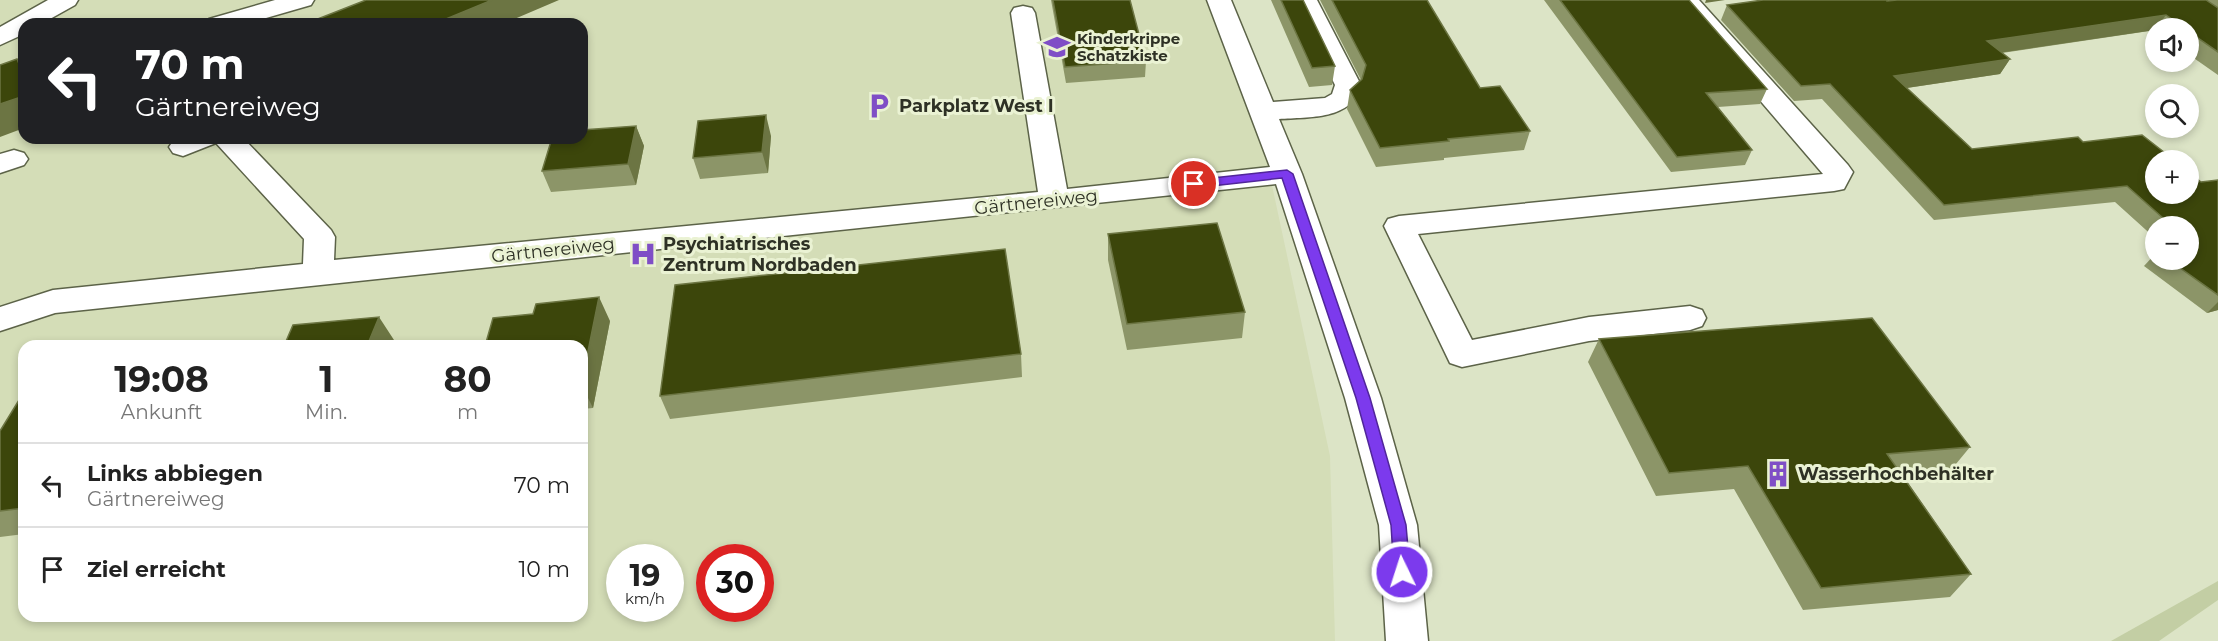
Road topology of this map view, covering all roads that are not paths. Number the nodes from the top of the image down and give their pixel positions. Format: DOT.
graph roads {
  1 [pos="66,0"];
  2 [pos="302,0"];
  3 [pos="1219,0"];
  4 [pos="1305,0"];
  5 [pos="1702,8"];
  6 [pos="1023,13"];
  7 [pos="34,18"];
  8 [pos="239,18"];
  9 [pos="18,27"];
  10 [pos="0,37"];
  11 [pos="1262,111"];
  12 [pos="233,144"];
  13 [pos="1287,174"];
  14 [pos="1054,201"];
  15 [pos="318,273"];
  16 [pos="1690,318"];
  17 [pos="0,319"];
  18 [pos="1407,641"];
  1 -- 7 [label="street"];
  2 -- 8 [label="street"];
  3 -- 11 [label="street"];
  4 -- 11 [label="street"];
  5 -- 16 [label="street"];
  6 -- 14 [label="street"];
  9 -- 10 [label="street"];
  11 -- 13 [label="street"];
  12 -- 15 [label="street"];
  13 -- 14 [label="street, Gärtnereiweg"];
  13 -- 18 [label="street"];
  14 -- 15 [label="street, Gärtnereiweg"];
  15 -- 17 [label="street, Gärtnereiweg"];
}
